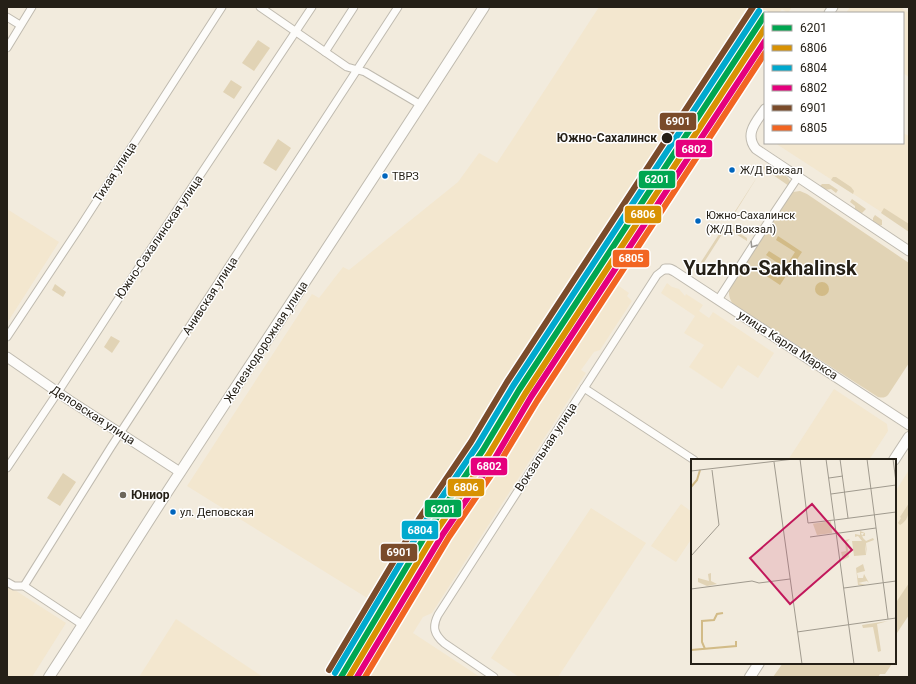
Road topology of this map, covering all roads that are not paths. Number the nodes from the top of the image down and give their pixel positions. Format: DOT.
graph roads {
  1 [pos="32,7"];
  2 [pos="222,7"];
  3 [pos="260,7"];
  4 [pos="312,7"];
  5 [pos="354,7"];
  6 [pos="398,7"];
  7 [pos="484,7"];
  8 [pos="7,16"];
  9 [pos="20,25"];
  10 [pos="296,32"];
  11 [pos="7,48"];
  12 [pos="325,52"];
  13 [pos="356,70"];
  14 [pos="421,105"];
  15 [pos="764,111"];
  16 [pos="798,178"];
  17 [pos="909,251"];
  18 [pos="665,269"];
  19 [pos="718,300"];
  20 [pos="7,337"];
  21 [pos="7,357"];
  22 [pos="584,388"];
  23 [pos="58,392"];
  24 [pos="909,425"];
  25 [pos="120,433"];
  26 [pos="909,437"];
  27 [pos="692,459"];
  28 [pos="895,459"];
  29 [pos="7,468"];
  30 [pos="180,472"];
  31 [pos="7,582"];
  32 [pos="24,586"];
  33 [pos="83,625"];
  34 [pos="758,664"];
  35 [pos="49,677"];
  36 [pos="494,677"];
  37 [pos="750,677"];
  1 -- 9 [label="street"];
  2 -- 20 [label="street, Тихая улица"];
  3 -- 10 [label="street"];
  4 -- 10 [label="street, Южно-Сахалинская улица"];
  5 -- 12 [label="street"];
  6 -- 13 [label="street, Анивская улица"];
  7 -- 14 [label="main road, Железнодорожная улица"];
  8 -- 9 [label="street"];
  9 -- 11 [label="street"];
  10 -- 12 [label="street"];
  10 -- 23 [label="street, Южно-Сахалинская улица"];
  12 -- 13 [label="street"];
  13 -- 14 [label="street"];
  13 -- 25 [label="street, Анивская улица"];
  14 -- 30 [label="main road, Железнодорожная улица"];
  15 -- 16 [label="street"];
  16 -- 17 [label="street"];
  16 -- 19 [label="street, one-way"];
  18 -- 19 [label="street, улица Карла Маркса"];
  18 -- 22 [label="street, Вокзальная улица"];
  19 -- 24 [label="street, улица Карла Маркса"];
  21 -- 23 [label="street, Деповская улица"];
  22 -- 27 [label="street"];
  22 -- 36 [label="street, Вокзальная улица"];
  23 -- 25 [label="street, Деповская улица"];
  23 -- 29 [label="street, Южно-Сахалинская улица"];
  25 -- 30 [label="street, Деповская улица"];
  25 -- 32 [label="street, Анивская улица"];
  26 -- 28 [label="main road"];
  30 -- 33 [label="main road, Железнодорожная улица"];
  31 -- 32 [label="street"];
  32 -- 33 [label="street"];
  33 -- 35 [label="main road, Железнодорожная улица"];
  34 -- 37 [label="main road"];
}
